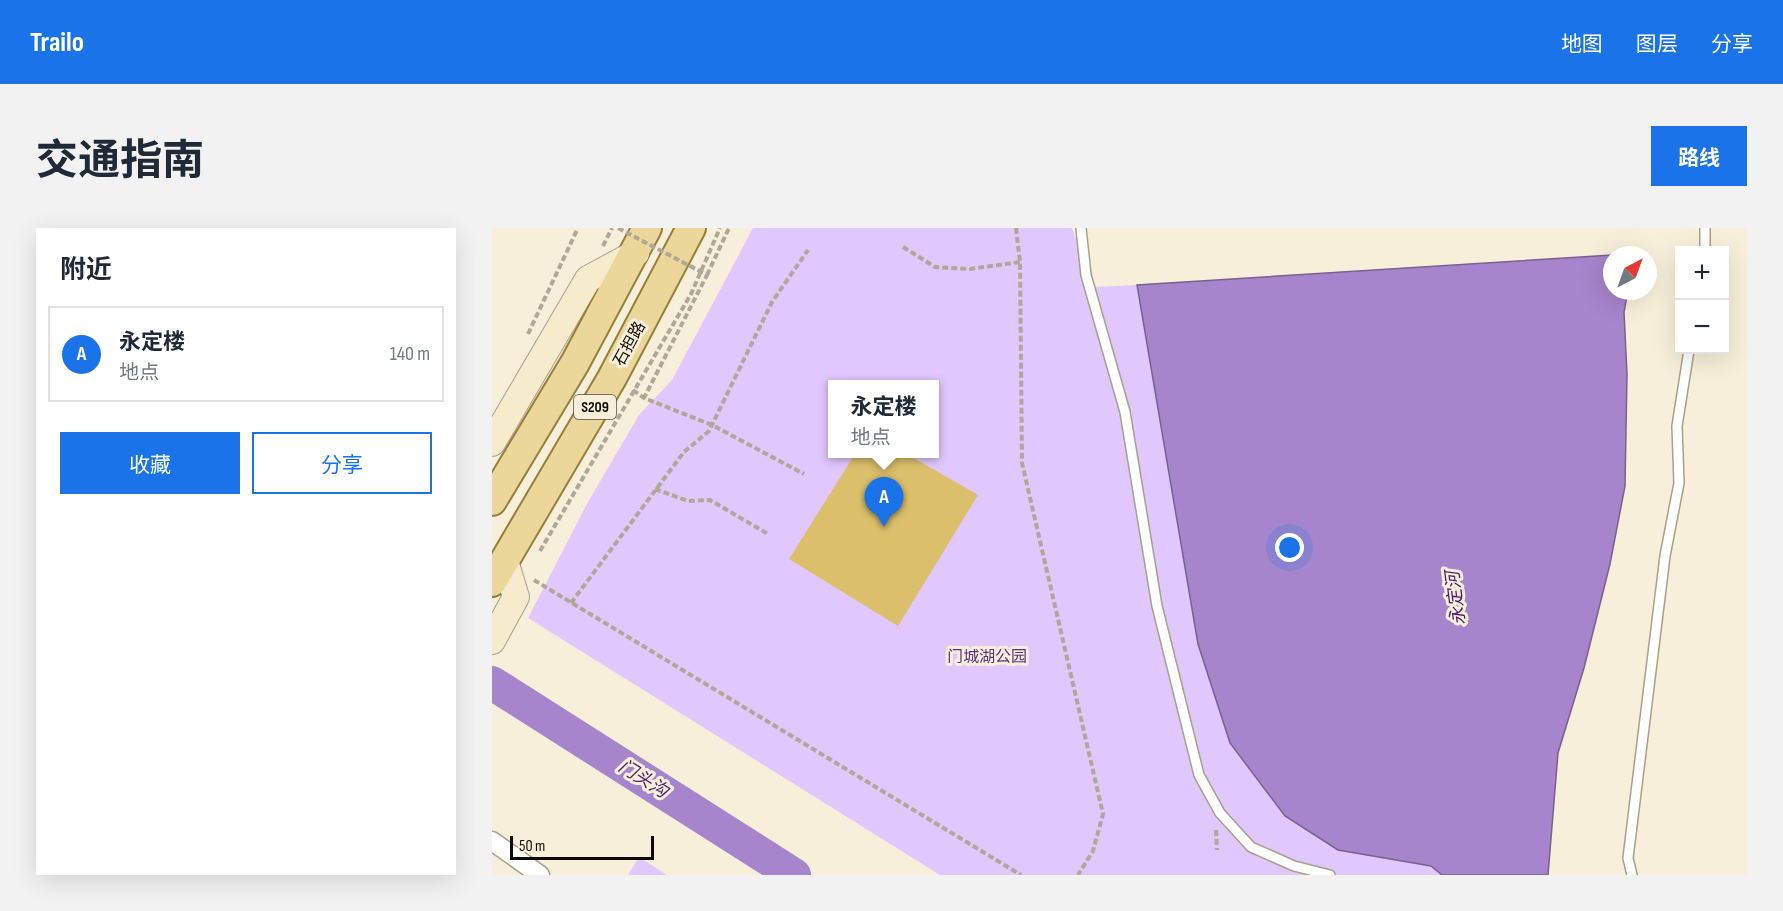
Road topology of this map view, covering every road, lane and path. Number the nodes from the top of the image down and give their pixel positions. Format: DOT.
graph roads {
  1 [pos="578,228"];
  2 [pos="618,228"];
  3 [pos="691,228"];
  4 [pos="729,228"];
  5 [pos="1016,228"];
  6 [pos="1081,228"];
  7 [pos="1705,228"];
  8 [pos="642,240"];
  9 [pos="1705,246"];
  10 [pos="903,247"];
  11 [pos="808,250"];
  12 [pos="1020,262"];
  13 [pos="707,275"];
  14 [pos="524,342"];
  15 [pos="1688,354"];
  16 [pos="612,378"];
  17 [pos="644,398"];
  18 [pos="712,425"];
  19 [pos="492,443"];
  20 [pos="804,474"];
  21 [pos="655,489"];
  22 [pos="492,501"];
  23 [pos="768,534"];
  24 [pos="498,571"];
  25 [pos="571,603"];
  26 [pos="497,634"];
  27 [pos="492,841"];
  28 [pos="540,875"];
  29 [pos="1021,875"];
  30 [pos="1078,875"];
  31 [pos="1330,875"];
  32 [pos="1632,875"];
  1 -- 14 [label="path"];
  2 -- 13 [label="path, bridge"];
  3 -- 16 [label="main road, 石担路 / S209"];
  4 -- 13 [label="path"];
  5 -- 12 [label="path"];
  6 -- 31 [label="lane"];
  7 -- 9 [label="lane"];
  8 -- 19 [label="street"];
  8 -- 22 [label="main road, S209"];
  10 -- 12 [label="path"];
  11 -- 18 [label="path"];
  12 -- 30 [label="path"];
  13 -- 17 [label="path, bridge"];
  15 -- 32 [label="lane"];
  16 -- 17 [label="path"];
  16 -- 24 [label="main road, 石担路 / S209"];
  17 -- 18 [label="path"];
  18 -- 20 [label="path"];
  18 -- 21 [label="path"];
  21 -- 23 [label="path"];
  21 -- 25 [label="path"];
  24 -- 25 [label="path"];
  24 -- 26 [label="street"];
  25 -- 29 [label="path"];
  27 -- 28 [label="street"];
}
